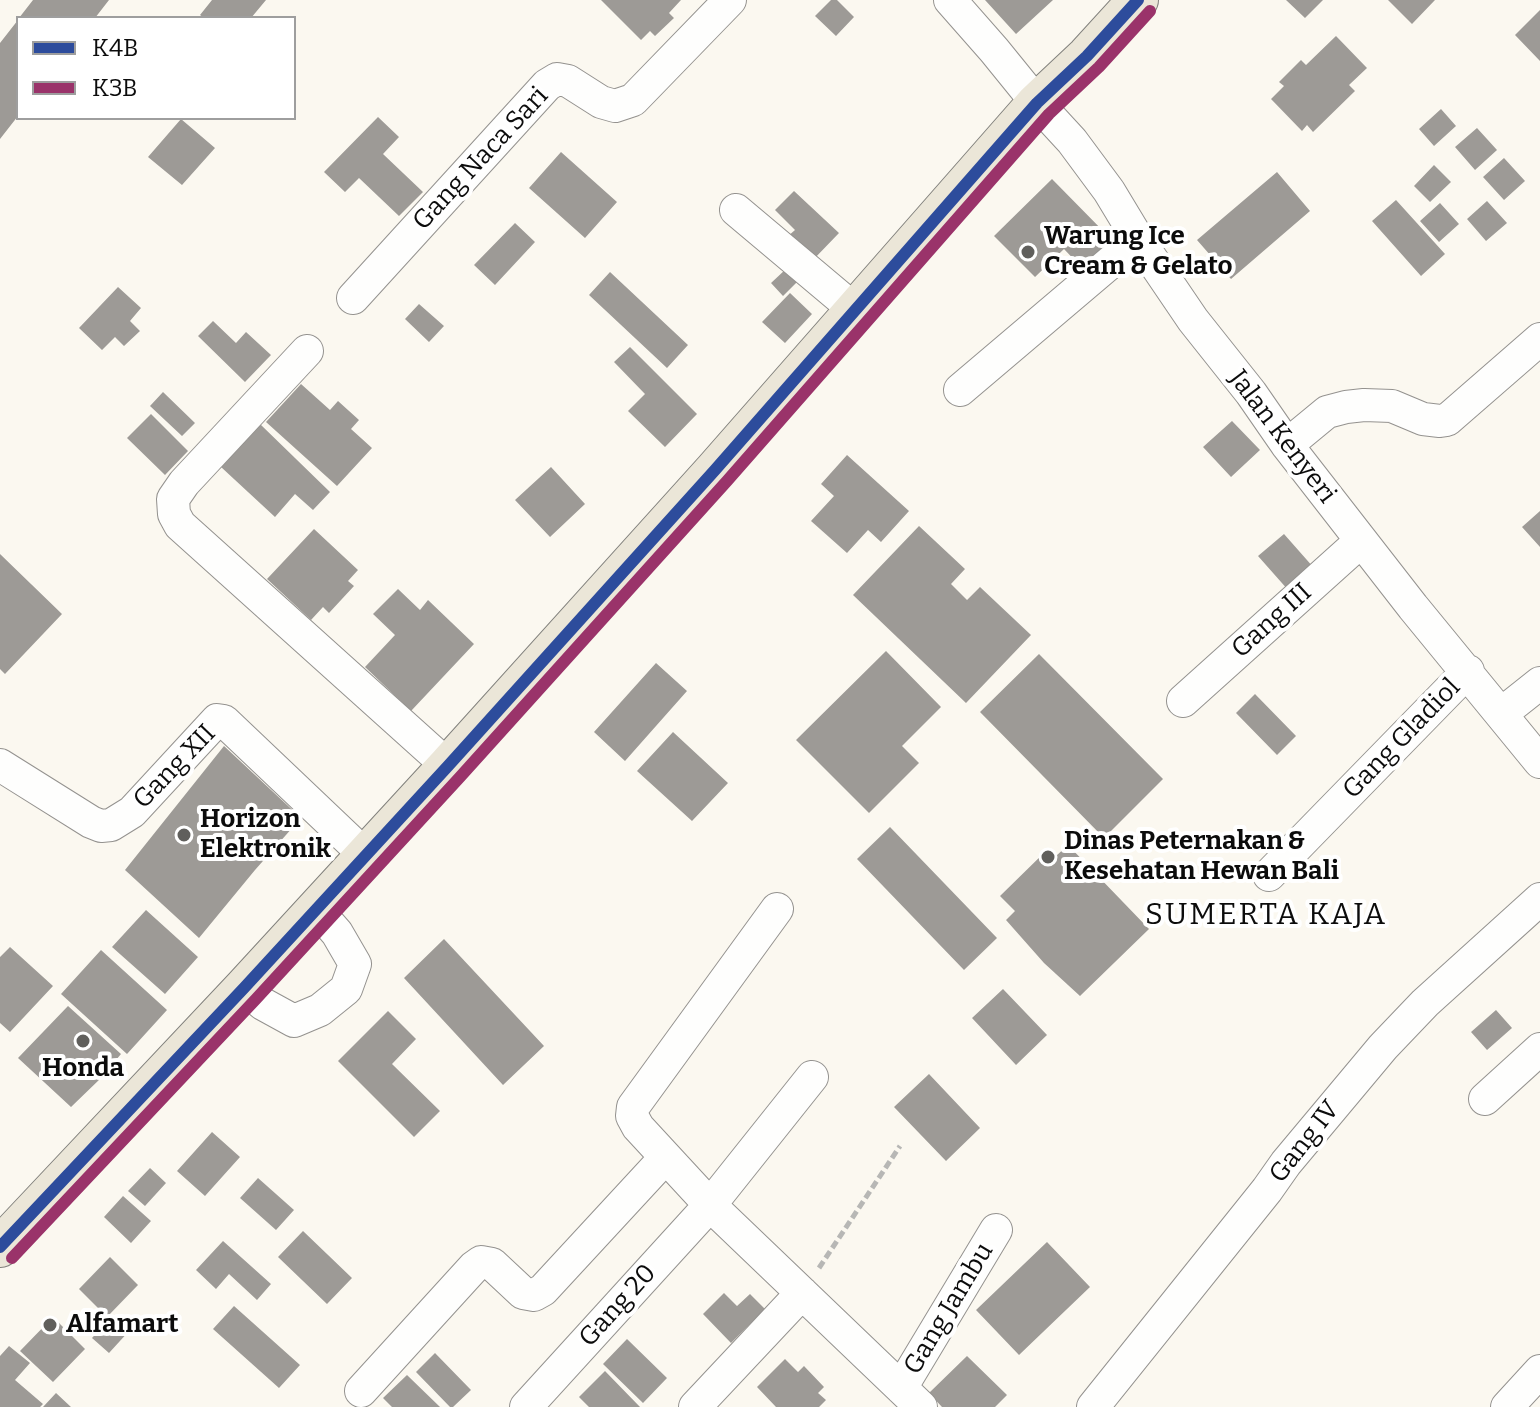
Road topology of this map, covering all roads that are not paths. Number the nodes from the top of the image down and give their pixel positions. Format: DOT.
graph roads {
  1 [pos="730,0"];
  2 [pos="950,0"];
  3 [pos="1138,0"];
  4 [pos="1037,103"];
  5 [pos="736,210"];
  6 [pos="1138,239"];
  7 [pos="353,298"];
  8 [pos="855,310"];
  9 [pos="1540,339"];
  10 [pos="307,351"];
  11 [pos="960,390"];
  12 [pos="1287,445"];
  13 [pos="1361,541"];
  14 [pos="1468,671"];
  15 [pos="1540,683"];
  16 [pos="1183,701"];
  17 [pos="1501,714"];
  18 [pos="1540,762"];
  19 [pos="0,765"];
  20 [pos="448,766"];
  21 [pos="365,855"];
  22 [pos="1269,875"];
  23 [pos="1540,899"];
  24 [pos="316,909"];
  25 [pos="777,909"];
  26 [pos="244,988"];
  27 [pos="1540,1049"];
  28 [pos="812,1077"];
  29 [pos="1485,1099"];
  30 [pos="665,1158"];
  31 [pos="710,1205"];
  32 [pos="996,1230"];
  33 [pos="0,1247"];
  34 [pos="802,1293"];
  35 [pos="1540,1371"];
  36 [pos="361,1391"];
  37 [pos="911,1398"];
  38 [pos="526,1407"];
  39 [pos="695,1407"];
  40 [pos="1093,1407"];
  41 [pos="1507,1407"];
  1 -- 7 [label="street, Gang Naca Sari"];
  2 -- 4 [label="street, Jalan Kenyeri"];
  3 -- 4 [label="main road"];
  4 -- 6 [label="street, Jalan Kenyeri"];
  4 -- 8 [label="main road"];
  5 -- 8 [label="street"];
  6 -- 11 [label="street"];
  6 -- 12 [label="street, Jalan Kenyeri"];
  8 -- 20 [label="main road"];
  9 -- 12 [label="street"];
  10 -- 20 [label="street"];
  12 -- 13 [label="street, Jalan Kenyeri"];
  13 -- 14 [label="street, Jalan Kenyeri"];
  13 -- 16 [label="street, Gang III"];
  14 -- 17 [label="street, Jalan Kenyeri"];
  14 -- 22 [label="street, Gang Gladiol"];
  15 -- 17 [label="street"];
  17 -- 18 [label="street, Jalan Kenyeri"];
  19 -- 21 [label="street, Gang XII"];
  20 -- 21 [label="main road"];
  21 -- 24 [label="main road"];
  23 -- 40 [label="street, Gang IV"];
  24 -- 26 [label="main road"];
  24 -- 26 [label="street"];
  25 -- 30 [label="street"];
  26 -- 33 [label="main road"];
  27 -- 29 [label="street"];
  28 -- 31 [label="street, Gang 20"];
  30 -- 31 [label="street"];
  30 -- 36 [label="street"];
  31 -- 34 [label="street"];
  31 -- 38 [label="street, Gang 20"];
  32 -- 37 [label="street, Gang Jambu"];
  34 -- 37 [label="street"];
  34 -- 39 [label="street"];
  35 -- 41 [label="street"];
}
